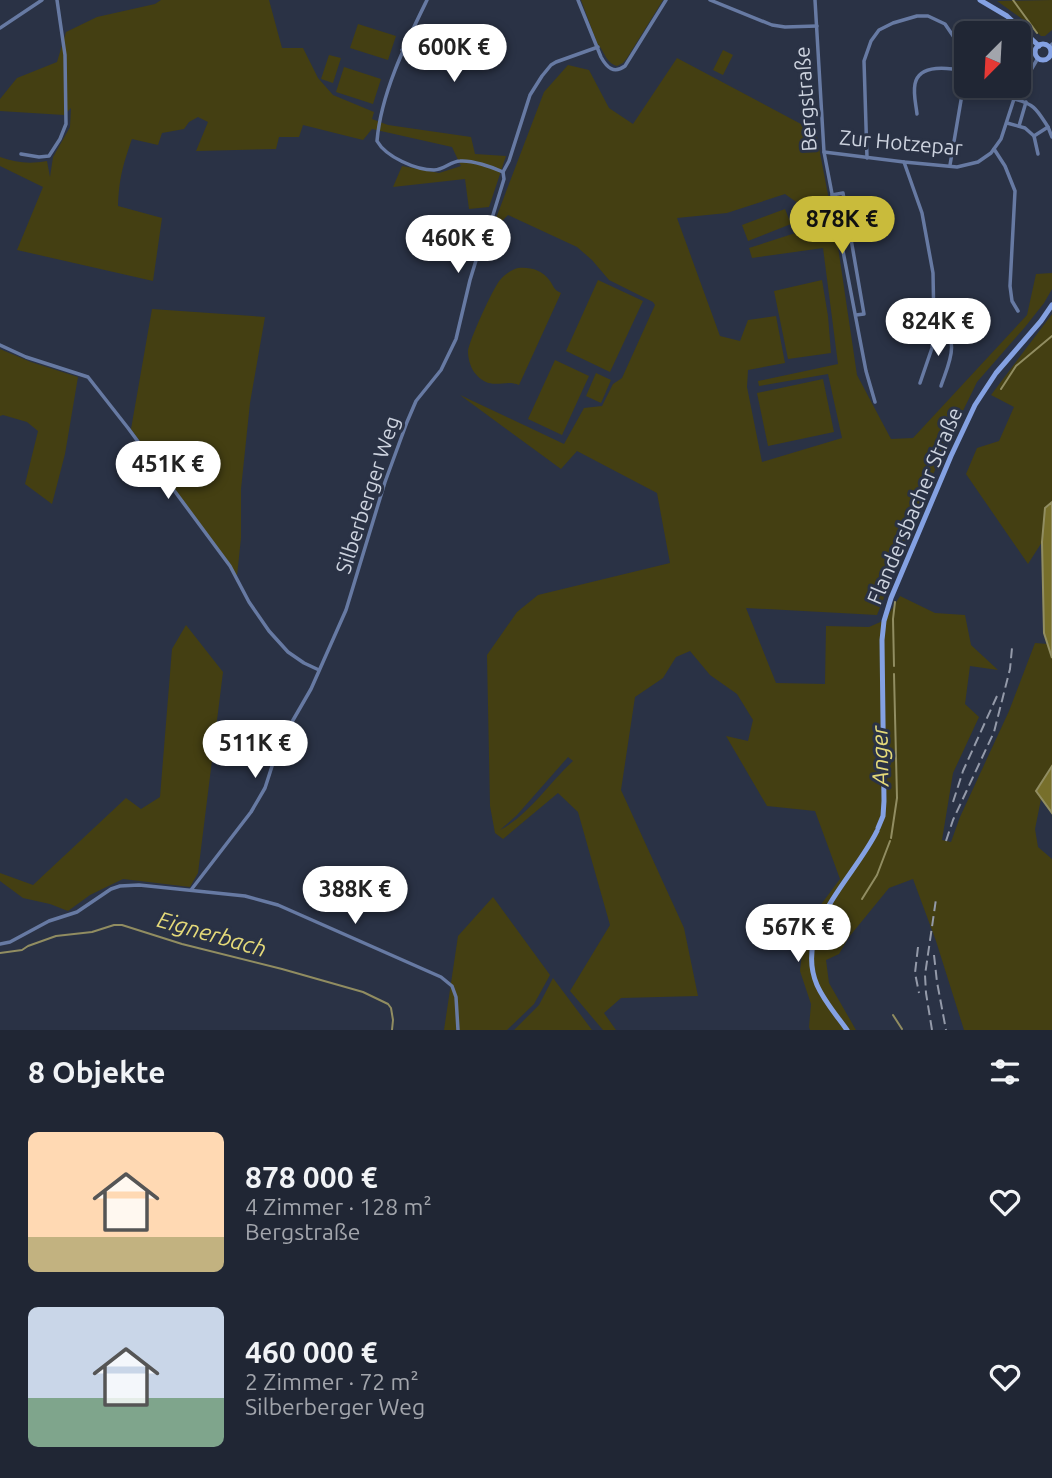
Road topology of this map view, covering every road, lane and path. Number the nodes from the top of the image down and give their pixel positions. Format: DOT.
graph roads {
  1 [pos="42,0"];
  2 [pos="57,0"];
  3 [pos="426,0"];
  4 [pos="578,0"];
  5 [pos="666,0"];
  6 [pos="710,0"];
  7 [pos="815,0"];
  8 [pos="980,0"];
  9 [pos="817,26"];
  10 [pos="0,29"];
  11 [pos="954,39"];
  12 [pos="1039,46"];
  13 [pos="1051,46"];
  14 [pos="598,47"];
  15 [pos="505,49"];
  16 [pos="402,50"];
  17 [pos="1038,58"];
  18 [pos="1049,62"];
  19 [pos="954,70"];
  20 [pos="961,98"];
  21 [pos="1014,99"];
  22 [pos="1026,102"];
  23 [pos="917,114"];
  24 [pos="1007,122"];
  25 [pos="1019,126"];
  26 [pos="1048,127"];
  27 [pos="1034,136"];
  28 [pos="1052,137"];
  29 [pos="994,149"];
  30 [pos="824,152"];
  31 [pos="1038,154"];
  32 [pos="20,155"];
  33 [pos="867,158"];
  34 [pos="904,162"];
  35 [pos="950,165"];
  36 [pos="503,172"];
  37 [pos="832,195"];
  38 [pos="1052,305"];
  39 [pos="1018,312"];
  40 [pos="856,315"];
  41 [pos="934,326"];
  42 [pos="0,345"];
  43 [pos="919,383"];
  44 [pos="941,386"];
  45 [pos="875,402"];
  46 [pos="319,670"];
  47 [pos="191,890"];
  48 [pos="2,944"];
  49 [pos="458,1030"];
  50 [pos="847,1030"];
  1 -- 10 [label="street"];
  2 -- 32 [label="street"];
  3 -- 16 [label="street"];
  4 -- 14 [label="street"];
  5 -- 14 [label="street"];
  6 -- 9 [label="street"];
  7 -- 9 [label="street, Bergstraße"];
  8 -- 12 [label="street"];
  9 -- 30 [label="street, Bergstraße"];
  11 -- 33 [label="street"];
  12 -- 13 [label="street"];
  12 -- 17 [label="street"];
  13 -- 18 [label="street"];
  14 -- 36 [label="street, Silberberger Weg"];
  15 -- 16 [label="street"];
  16 -- 36 [label="street"];
  17 -- 18 [label="street"];
  17 -- 21 [label="street, Zur Hotzepar"];
  19 -- 23 [label="street"];
  20 -- 35 [label="street"];
  21 -- 22 [label="street"];
  21 -- 24 [label="street, Zur Hotzepar"];
  22 -- 25 [label="street"];
  22 -- 26 [label="street"];
  24 -- 25 [label="street"];
  24 -- 29 [label="street, Zur Hotzepar"];
  25 -- 27 [label="street"];
  26 -- 27 [label="street"];
  26 -- 28 [label="street"];
  27 -- 31 [label="street"];
  29 -- 35 [label="street, Zur Hotzepar"];
  29 -- 39 [label="street"];
  30 -- 33 [label="street, Zur Hotzepar"];
  30 -- 37 [label="street, Bergstraße"];
  33 -- 34 [label="street, Zur Hotzepar"];
  34 -- 35 [label="street, Zur Hotzepar"];
  34 -- 41 [label="street"];
  36 -- 46 [label="street, Silberberger Weg"];
  37 -- 40 [label="street, Bergstraße"];
  37 -- 40 [label="street, Bergstraße"];
  38 -- 50 [label="street, Flandersbacher Straße"];
  40 -- 45 [label="street, Bergstraße"];
  41 -- 43 [label="street"];
  41 -- 44 [label="street"];
  42 -- 46 [label="street"];
  46 -- 47 [label="street, Silberberger Weg"];
  47 -- 48 [label="street"];
  47 -- 49 [label="street"];
}
